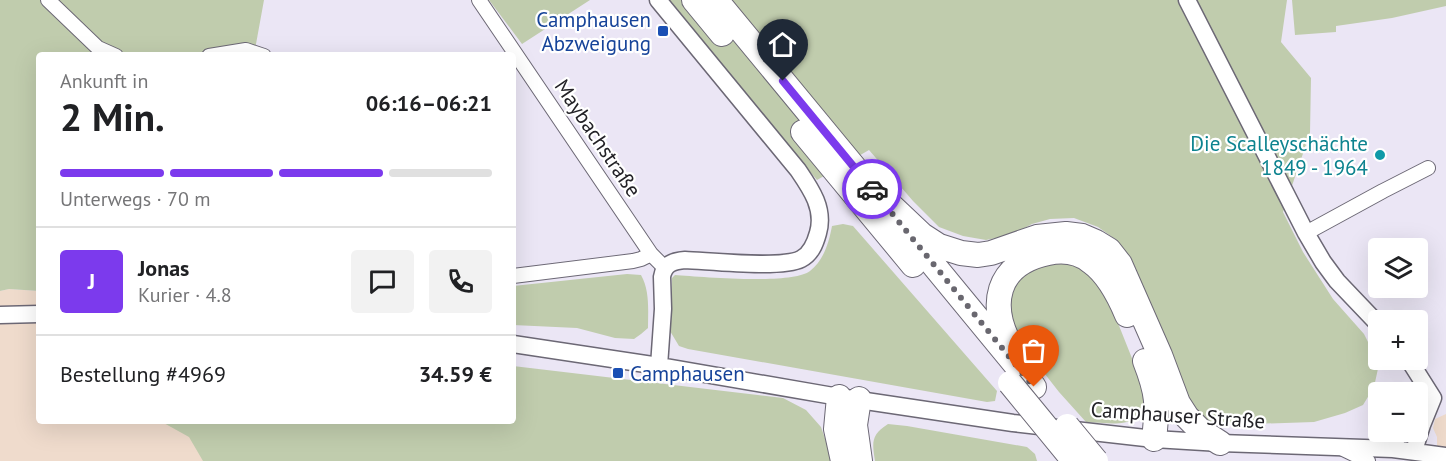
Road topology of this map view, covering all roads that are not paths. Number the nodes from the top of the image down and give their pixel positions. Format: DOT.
graph roads {
  1 [pos="48,0"];
  2 [pos="479,0"];
  3 [pos="658,0"];
  4 [pos="694,0"];
  5 [pos="716,0"];
  6 [pos="1187,0"];
  7 [pos="107,52"];
  8 [pos="234,52"];
  9 [pos="252,52"];
  10 [pos="514,52"];
  11 [pos="516,55"];
  12 [pos="1428,168"];
  13 [pos="867,183"];
  14 [pos="1306,233"];
  15 [pos="651,254"];
  16 [pos="665,268"];
  17 [pos="516,276"];
  18 [pos="36,314"];
  19 [pos="1368,314"];
  20 [pos="0,315"];
  21 [pos="516,344"];
  22 [pos="659,366"];
  23 [pos="1418,370"];
  24 [pos="1004,377"];
  25 [pos="1034,387"];
  26 [pos="1440,396"];
  27 [pos="849,398"];
  28 [pos="1178,403"];
  29 [pos="1161,439"];
  30 [pos="1220,443"];
  31 [pos="1339,447"];
  32 [pos="1392,455"];
  33 [pos="1413,456"];
  34 [pos="1446,456"];
  35 [pos="843,461"];
  36 [pos="860,461"];
  37 [pos="1054,461"];
  38 [pos="1074,461"];
  39 [pos="1096,461"];
  40 [pos="1368,461"];
  1 -- 7 [label="street"];
  2 -- 10 [label="street, Maybachstraße"];
  3 -- 16 [label="street"];
  4 -- 24 [label="highway"];
  5 -- 13 [label="highway"];
  6 -- 14 [label="street"];
  8 -- 9 [label="street"];
  11 -- 15 [label="street, Maybachstraße"];
  12 -- 14 [label="street"];
  13 -- 25 [label="highway"];
  13 -- 28 [label="highway"];
  14 -- 19 [label="street"];
  15 -- 16 [label="street, Maybachstraße"];
  15 -- 17 [label="street"];
  16 -- 22 [label="street"];
  18 -- 20 [label="street"];
  21 -- 22 [label="street, Camphauser Straße"];
  22 -- 27 [label="street, Camphauser Straße"];
  23 -- 26 [label="street"];
  24 -- 37 [label="highway, bridge"];
  24 -- 38 [label="highway, bridge"];
  25 -- 29 [label="highway"];
  25 -- 39 [label="highway, bridge"];
  26 -- 33 [label="street"];
  27 -- 29 [label="street, Camphauser Straße"];
  27 -- 35 [label="highway"];
  27 -- 36 [label="highway"];
  28 -- 29 [label="highway"];
  28 -- 30 [label="highway"];
  29 -- 30 [label="street, Camphauser Straße"];
  30 -- 31 [label="street, Camphauser Straße"];
  31 -- 32 [label="street, Camphauser Straße"];
  31 -- 40 [label="street"];
  32 -- 33 [label="street, Camphauser Straße"];
  33 -- 34 [label="street, Camphauser Straße"];
}
